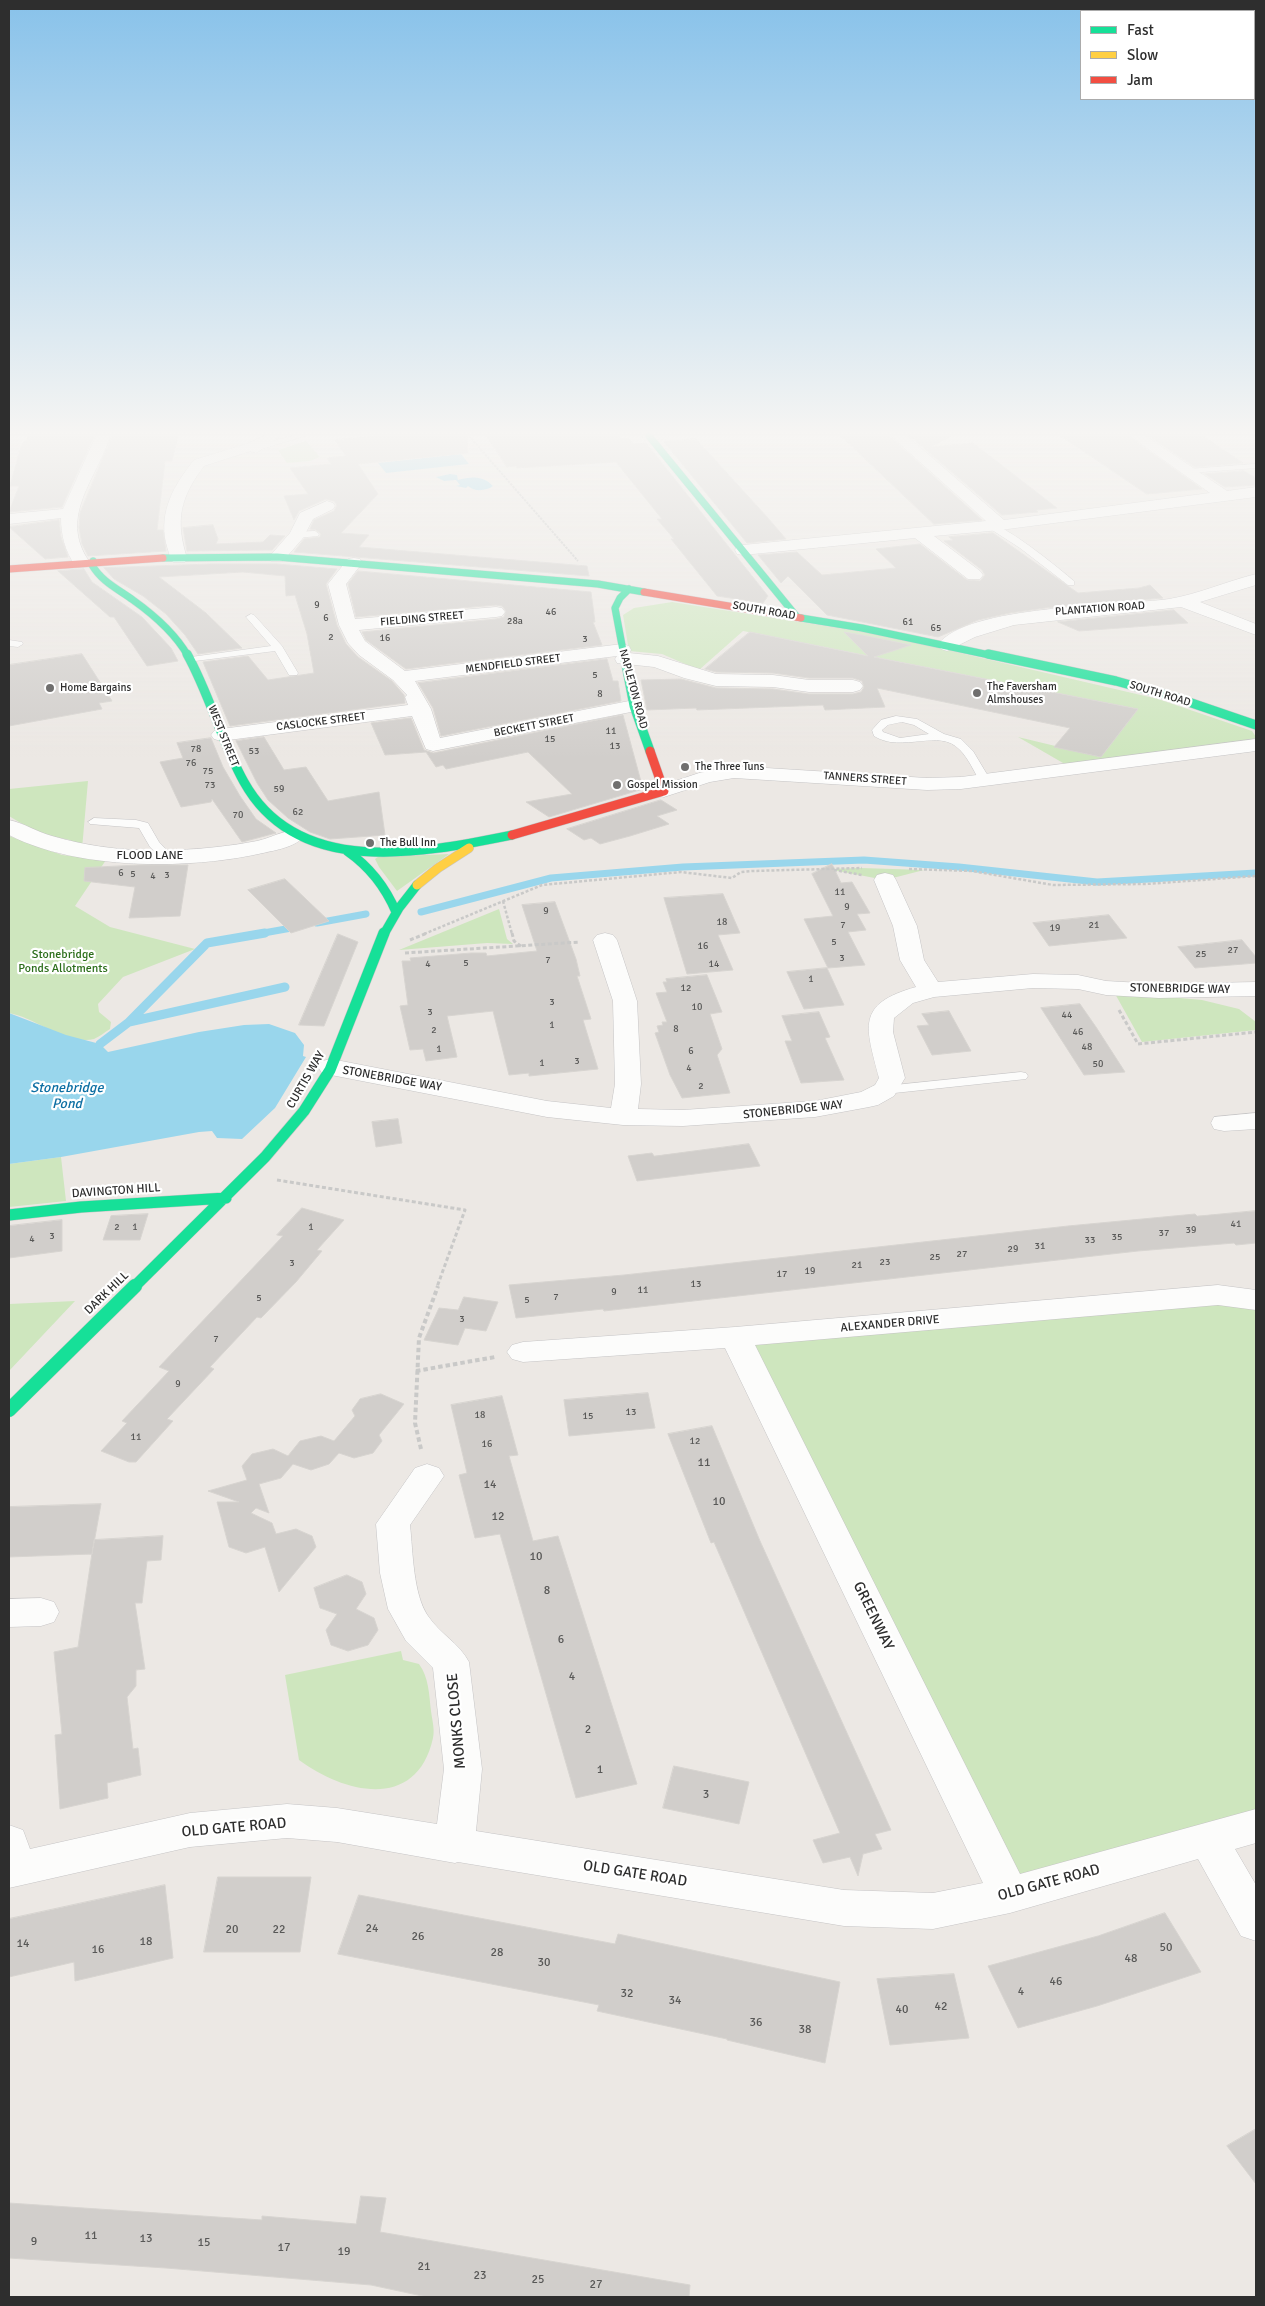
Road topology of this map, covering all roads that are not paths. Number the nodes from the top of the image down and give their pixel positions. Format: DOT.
graph roads {
  1 [pos="75,544"];
  2 [pos="175,544"];
  3 [pos="289,544"];
  4 [pos="738,544"];
  5 [pos="806,544"];
  6 [pos="935,544"];
  7 [pos="1020,544"];
  8 [pos="743,550"];
  9 [pos="277,557"];
  10 [pos="179,558"];
  11 [pos="87,561"];
  12 [pos="354,563"];
  13 [pos="9,569"];
  14 [pos="941,570"];
  15 [pos="1256,580"];
  16 [pos="1071,583"];
  17 [pos="629,589"];
  18 [pos="1182,601"];
  19 [pos="496,612"];
  20 [pos="251,617"];
  21 [pos="797,617"];
  22 [pos="349,625"];
  23 [pos="1253,626"];
  24 [pos="947,645"];
  25 [pos="278,648"];
  26 [pos="623,655"];
  27 [pos="191,660"];
  28 [pos="293,673"];
  29 [pos="853,686"];
  30 [pos="413,693"];
  31 [pos="634,706"];
  32 [pos="1256,724"];
  33 [pos="221,735"];
  34 [pos="942,737"];
  35 [pos="1256,745"];
  36 [pos="985,781"];
  37 [pos="664,791"];
  38 [pos="94,822"];
  39 [pos="9,826"];
  40 [pos="293,836"];
  41 [pos="481,841"];
  42 [pos="346,852"];
  43 [pos="167,857"];
  44 [pos="878,874"];
  45 [pos="396,912"];
  46 [pos="605,940"];
  47 [pos="932,990"];
  48 [pos="1254,992"];
  49 [pos="331,1068"];
  50 [pos="1021,1076"];
  51 [pos="886,1090"];
  52 [pos="623,1117"];
  53 [pos="1256,1121"];
  54 [pos="1224,1123"];
  55 [pos="226,1198"];
  56 [pos="9,1215"];
  57 [pos="1256,1300"];
  58 [pos="735,1337"];
  59 [pos="523,1352"];
  60 [pos="9,1410"];
  61 [pos="427,1476"];
  62 [pos="1256,1826"];
  63 [pos="1208,1839"];
  64 [pos="455,1846"];
  65 [pos="10,1861"];
  66 [pos="1010,1895"];
  67 [pos="1256,1923"];
  1 -- 11 [label="street, WEST STREET"];
  2 -- 10 [label="street"];
  3 -- 9 [label="street"];
  4 -- 8 [label="street"];
  5 -- 8 [label="street"];
  6 -- 14 [label="street"];
  7 -- 16 [label="lane"];
  8 -- 21 [label="street"];
  9 -- 10 [label="street, SOUTH ROAD"];
  9 -- 12 [label="street, SOUTH ROAD"];
  10 -- 11 [label="street, SOUTH ROAD"];
  11 -- 13 [label="street, SOUTH ROAD"];
  11 -- 27 [label="street, WEST STREET"];
  12 -- 17 [label="street, SOUTH ROAD"];
  12 -- 22 [label="street"];
  15 -- 18 [label="street, PLANTATION ROAD"];
  17 -- 21 [label="street, SOUTH ROAD"];
  17 -- 26 [label="street, NAPLETON ROAD"];
  18 -- 23 [label="street"];
  18 -- 24 [label="street, PLANTATION ROAD"];
  19 -- 22 [label="street, FIELDING STREET"];
  20 -- 25 [label="lane"];
  21 -- 24 [label="street, SOUTH ROAD"];
  22 -- 30 [label="street"];
  24 -- 32 [label="street, SOUTH ROAD"];
  25 -- 27 [label="lane"];
  25 -- 28 [label="lane"];
  26 -- 29 [label="street, MENDFIELD STREET"];
  26 -- 30 [label="street, MENDFIELD STREET"];
  26 -- 31 [label="street, NAPLETON ROAD"];
  27 -- 33 [label="street, WEST STREET"];
  30 -- 31 [label="street, BECKETT STREET"];
  30 -- 33 [label="street, CASLOCKE STREET"];
  31 -- 37 [label="street, NAPLETON ROAD"];
  33 -- 40 [label="street, WEST STREET"];
  34 -- 34 [label="lane"];
  34 -- 36 [label="lane"];
  35 -- 36 [label="street, TANNERS STREET"];
  36 -- 37 [label="street, TANNERS STREET"];
  37 -- 41 [label="street, TANNERS STREET"];
  38 -- 43 [label="lane"];
  39 -- 43 [label="street, FLOOD LANE"];
  40 -- 42 [label="street, WEST STREET"];
  40 -- 43 [label="street, FLOOD LANE"];
  41 -- 42 [label="street, WEST STREET"];
  41 -- 45 [label="street, CURTIS WAY"];
  42 -- 45 [label="street"];
  44 -- 47 [label="street"];
  45 -- 49 [label="street, CURTIS WAY"];
  46 -- 52 [label="street"];
  47 -- 48 [label="street, STONEBRIDGE WAY"];
  47 -- 51 [label="street, STONEBRIDGE WAY"];
  49 -- 52 [label="street, STONEBRIDGE WAY"];
  49 -- 55 [label="street, CURTIS WAY"];
  50 -- 51 [label="lane"];
  51 -- 52 [label="street, STONEBRIDGE WAY"];
  53 -- 54 [label="street"];
  55 -- 56 [label="street, DAVINGTON HILL"];
  55 -- 60 [label="street, DARK HILL"];
  57 -- 58 [label="street, ALEXANDER DRIVE"];
  58 -- 59 [label="street, ALEXANDER DRIVE"];
  58 -- 66 [label="street, GREENWAY"];
  61 -- 64 [label="street, MONKS CLOSE"];
  62 -- 63 [label="street, OLD GATE ROAD"];
  63 -- 66 [label="street, OLD GATE ROAD"];
  63 -- 67 [label="street"];
  64 -- 65 [label="street, OLD GATE ROAD"];
  64 -- 66 [label="street, OLD GATE ROAD"];
}
